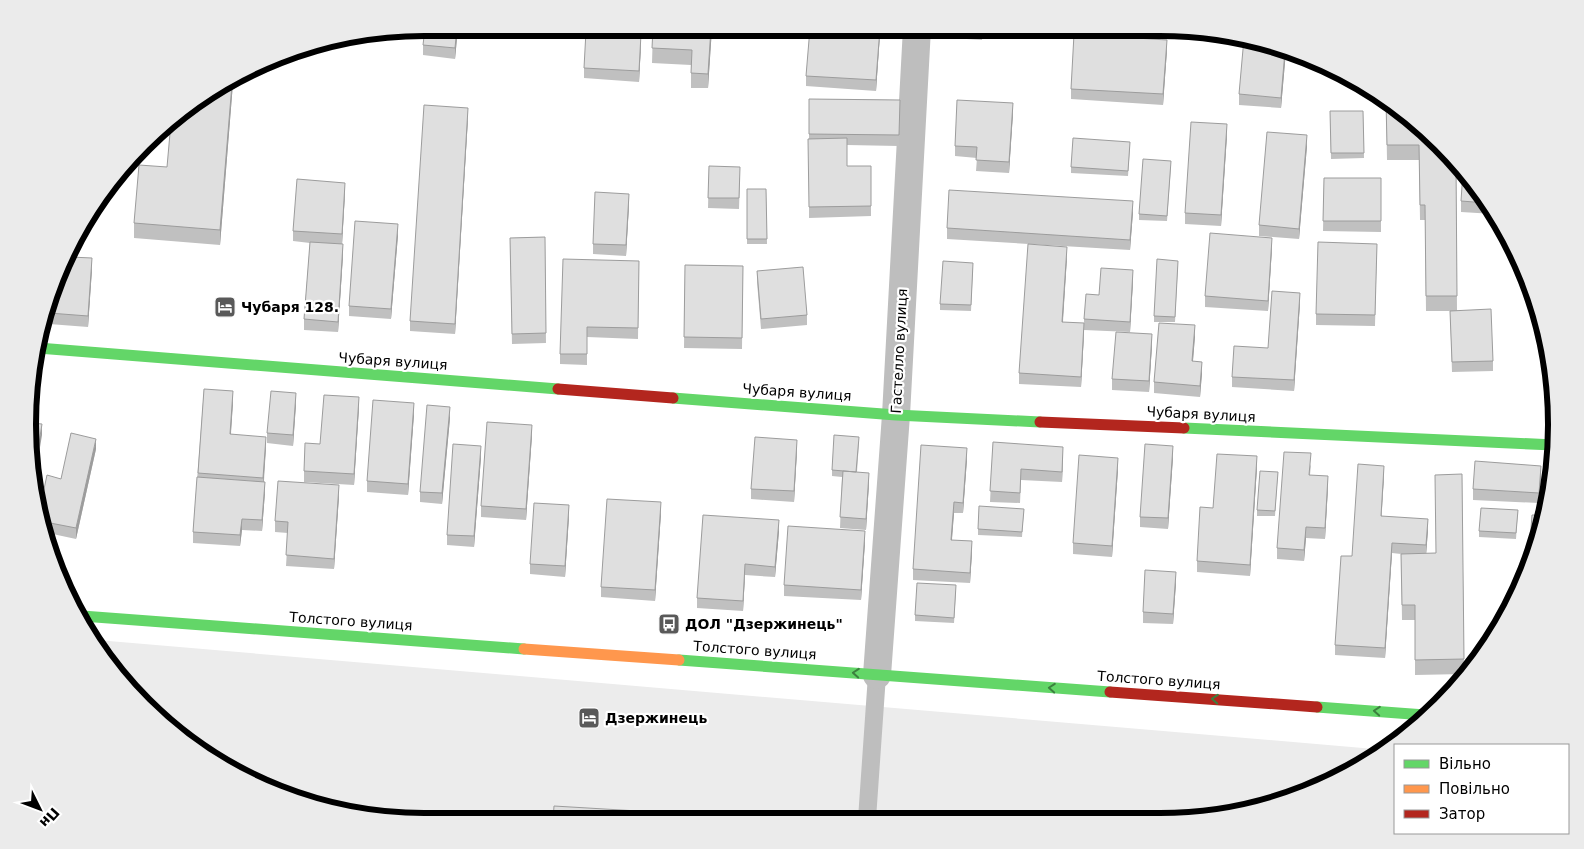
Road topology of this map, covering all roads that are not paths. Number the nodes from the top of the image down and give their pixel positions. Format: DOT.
graph roads {
  1 [pos="917,36"];
  2 [pos="44,348"];
  3 [pos="896,414"];
  4 [pos="1547,445"];
  5 [pos="87,616"];
  6 [pos="877,675"];
  7 [pos="1417,714"];
  8 [pos="867,813"];
  1 -- 3 [label="street, Гастелло вулиця"];
  2 -- 3 [label="street, Чубаря вулиця"];
  3 -- 4 [label="street, Чубаря вулиця"];
  3 -- 6 [label="street, Гастелло вулиця"];
  6 -- 5 [label="street, Толстого вулиця, one-way"];
  7 -- 6 [label="street, Толстого вулиця, one-way"];
  6 -- 8 [label="lane"];
}
